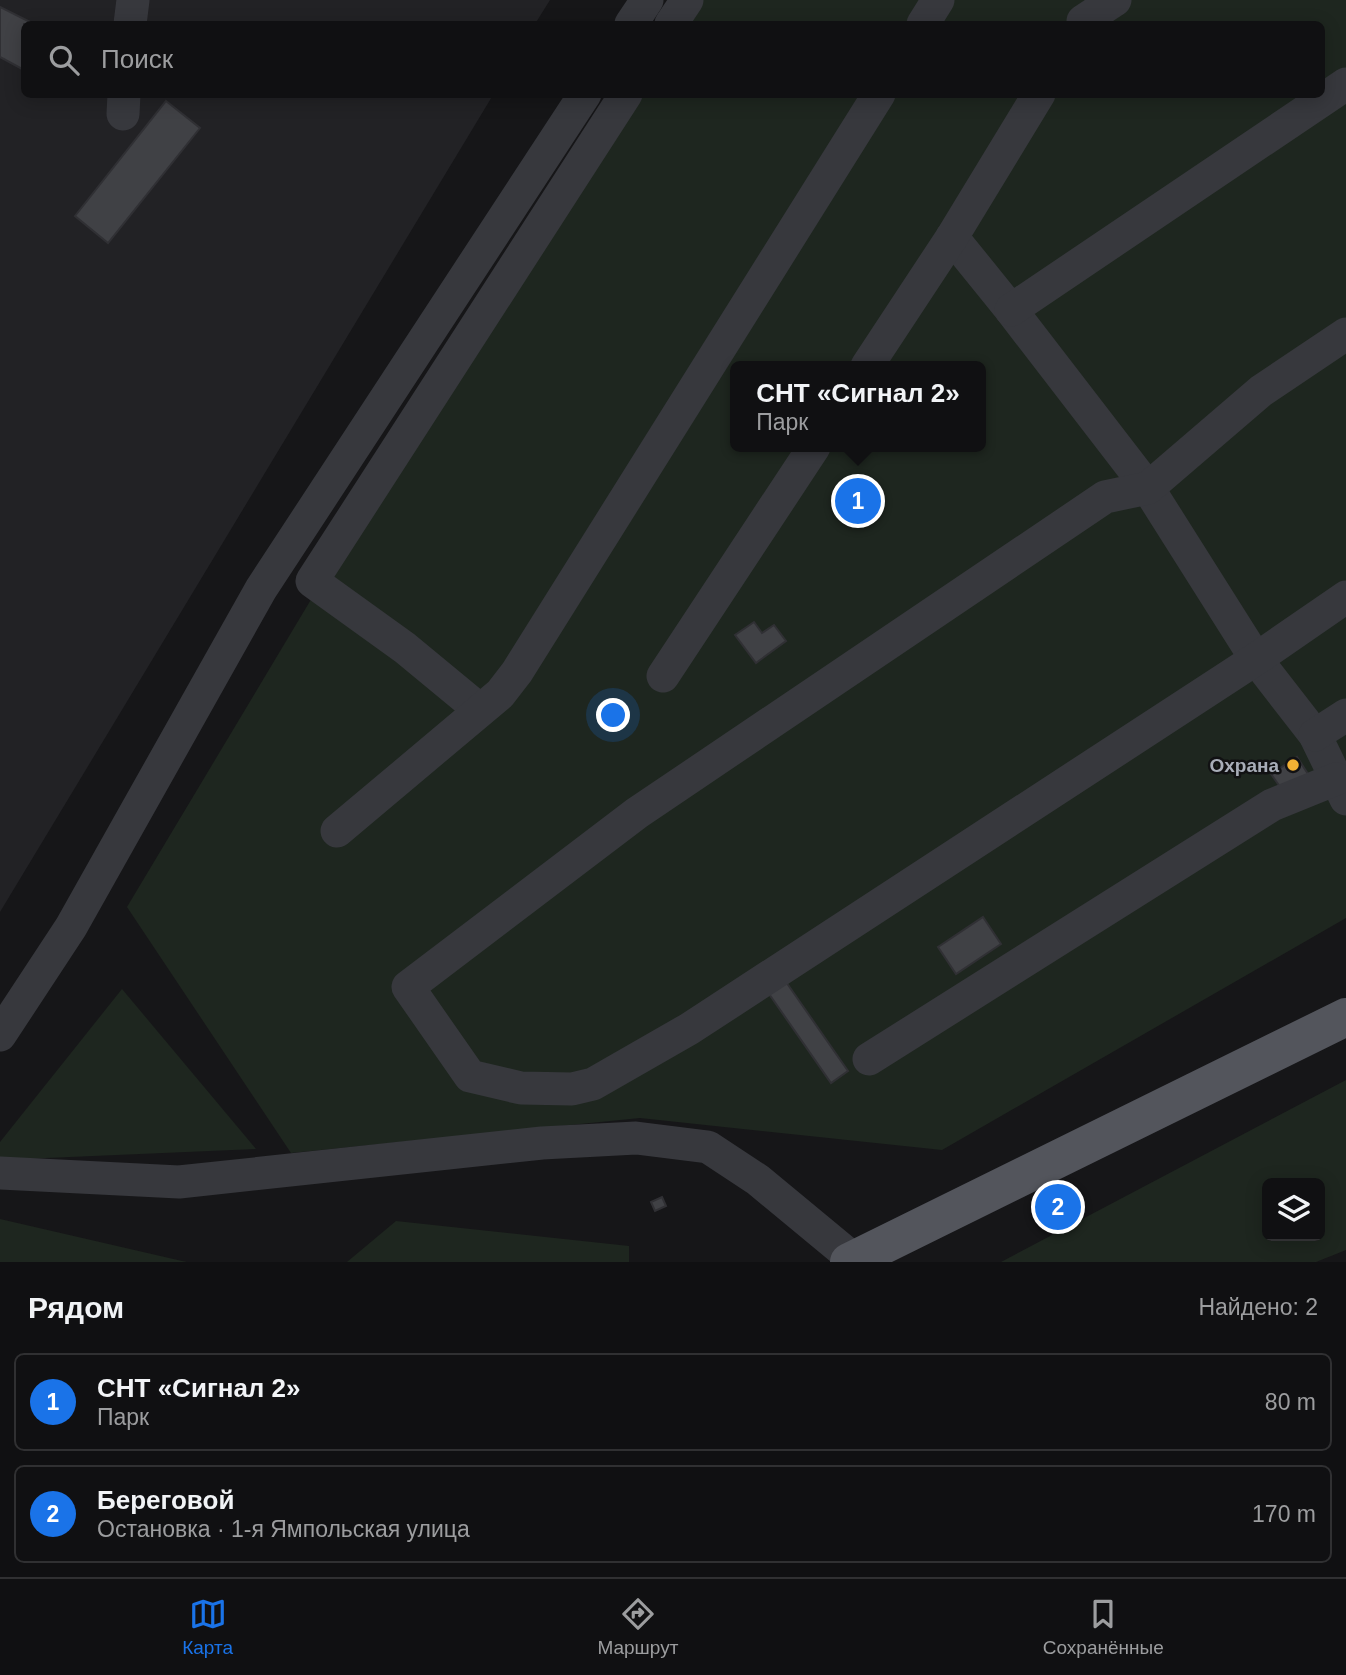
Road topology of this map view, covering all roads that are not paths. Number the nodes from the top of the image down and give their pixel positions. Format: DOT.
graph roads {
  1 [pos="132,0"];
  2 [pos="647,0"];
  3 [pos="687,0"];
  4 [pos="938,0"];
  5 [pos="1115,0"];
  6 [pos="1086,15"];
  7 [pos="130,21"];
  8 [pos="633,21"];
  9 [pos="673,21"];
  10 [pos="924,21"];
  11 [pos="1346,84"];
  12 [pos="582,98"];
  13 [pos="623,98"];
  14 [pos="876,98"];
  15 [pos="1037,98"];
  16 [pos="952,237"];
  17 [pos="1011,310"];
  18 [pos="1346,334"];
  19 [pos="870,361"];
  20 [pos="811,452"];
  21 [pos="1148,488"];
  22 [pos="1346,597"];
  23 [pos="1256,659"];
  24 [pos="663,676"];
  25 [pos="481,710"];
  26 [pos="1346,715"];
  27 [pos="1315,735"];
  28 [pos="1341,789"];
  29 [pos="338,831"];
  30 [pos="1346,1017"];
  31 [pos="0,1035"];
  32 [pos="869,1059"];
  33 [pos="0,1173"];
  34 [pos="854,1261"];
  1 -- 7 [label="street"];
  2 -- 8 [label="street"];
  3 -- 9 [label="street"];
  4 -- 10 [label="street"];
  5 -- 6 [label="street"];
  11 -- 17 [label="street"];
  12 -- 31 [label="street"];
  13 -- 25 [label="street"];
  14 -- 25 [label="street"];
  15 -- 16 [label="street"];
  16 -- 17 [label="street"];
  16 -- 19 [label="street"];
  17 -- 21 [label="street"];
  18 -- 21 [label="street"];
  20 -- 24 [label="street"];
  21 -- 23 [label="street"];
  21 -- 23 [label="street"];
  22 -- 23 [label="street"];
  23 -- 27 [label="street"];
  25 -- 29 [label="street"];
  26 -- 27 [label="street"];
  27 -- 28 [label="street"];
  28 -- 32 [label="street"];
  30 -- 34 [label="main road"];
  33 -- 34 [label="street"];
}
